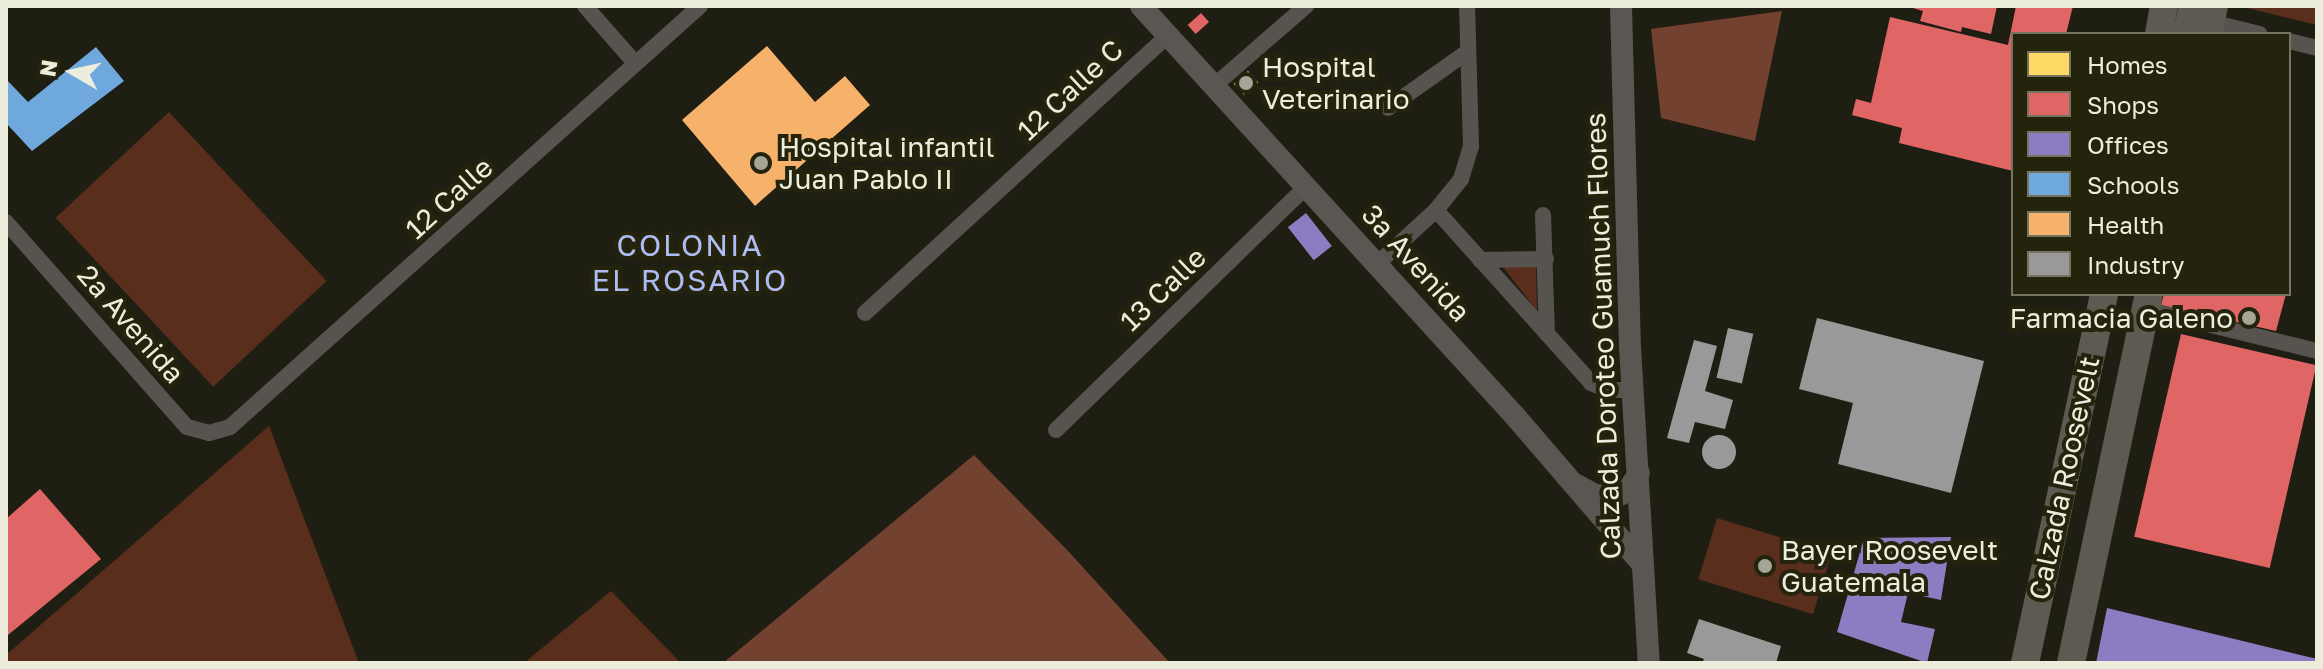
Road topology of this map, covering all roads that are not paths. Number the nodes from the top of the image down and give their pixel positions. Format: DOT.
graph roads {
  1 [pos="585,6"];
  2 [pos="700,6"];
  3 [pos="1141,6"];
  4 [pos="1306,6"];
  5 [pos="1467,6"];
  6 [pos="1621,6"];
  7 [pos="2164,6"];
  8 [pos="2202,20"];
  9 [pos="2159,32"];
  10 [pos="2252,32"];
  11 [pos="1168,35"];
  12 [pos="2291,42"];
  13 [pos="2317,48"];
  14 [pos="1467,52"];
  15 [pos="635,63"];
  16 [pos="1215,85"];
  17 [pos="1388,108"];
  18 [pos="1307,186"];
  19 [pos="1436,210"];
  20 [pos="1543,215"];
  21 [pos="6,222"];
  22 [pos="1546,259"];
  23 [pos="1480,260"];
  24 [pos="1376,265"];
  25 [pos="2104,296"];
  26 [pos="2147,301"];
  27 [pos="865,313"];
  28 [pos="1547,334"];
  29 [pos="2317,351"];
  30 [pos="1634,390"];
  31 [pos="230,427"];
  32 [pos="1056,430"];
  33 [pos="1639,473"];
  34 [pos="1573,483"];
  35 [pos="1642,564"];
  36 [pos="1649,663"];
  37 [pos="2025,663"];
  38 [pos="2071,663"];
  1 -- 15 [label="street"];
  2 -- 15 [label="street, 12 Calle"];
  3 -- 11 [label="main road, 3a Avenida"];
  4 -- 16 [label="street"];
  5 -- 14 [label="street"];
  6 -- 30 [label="main road, Calzada Doroteo Guamuch Flores"];
  7 -- 9 [label="highway"];
  8 -- 10 [label="street"];
  11 -- 16 [label="main road, 3a Avenida"];
  11 -- 27 [label="street, 12 Calle C"];
  12 -- 13 [label="street"];
  14 -- 17 [label="street"];
  14 -- 19 [label="street"];
  15 -- 31 [label="street, 12 Calle"];
  16 -- 18 [label="main road, 3a Avenida"];
  18 -- 24 [label="main road, 3a Avenida"];
  18 -- 32 [label="street, 13 Calle"];
  19 -- 23 [label="street"];
  19 -- 24 [label="street"];
  20 -- 22 [label="street"];
  21 -- 31 [label="street, 2a Avenida"];
  22 -- 23 [label="street"];
  22 -- 28 [label="street"];
  23 -- 28 [label="street"];
  24 -- 34 [label="main road, 3a Avenida"];
  25 -- 37 [label="highway, Calzada Roosevelt"];
  26 -- 29 [label="street"];
  26 -- 38 [label="highway, Calzada Roosevelt"];
  28 -- 30 [label="street"];
  30 -- 33 [label="main road, Calzada Doroteo Guamuch Flores"];
  33 -- 34 [label="main road"];
  33 -- 35 [label="main road, Calzada Doroteo Guamuch Flores"];
  34 -- 35 [label="main road, 3a Avenida"];
  35 -- 36 [label="main road, Calzada Doroteo Guamuch Flores"];
}
